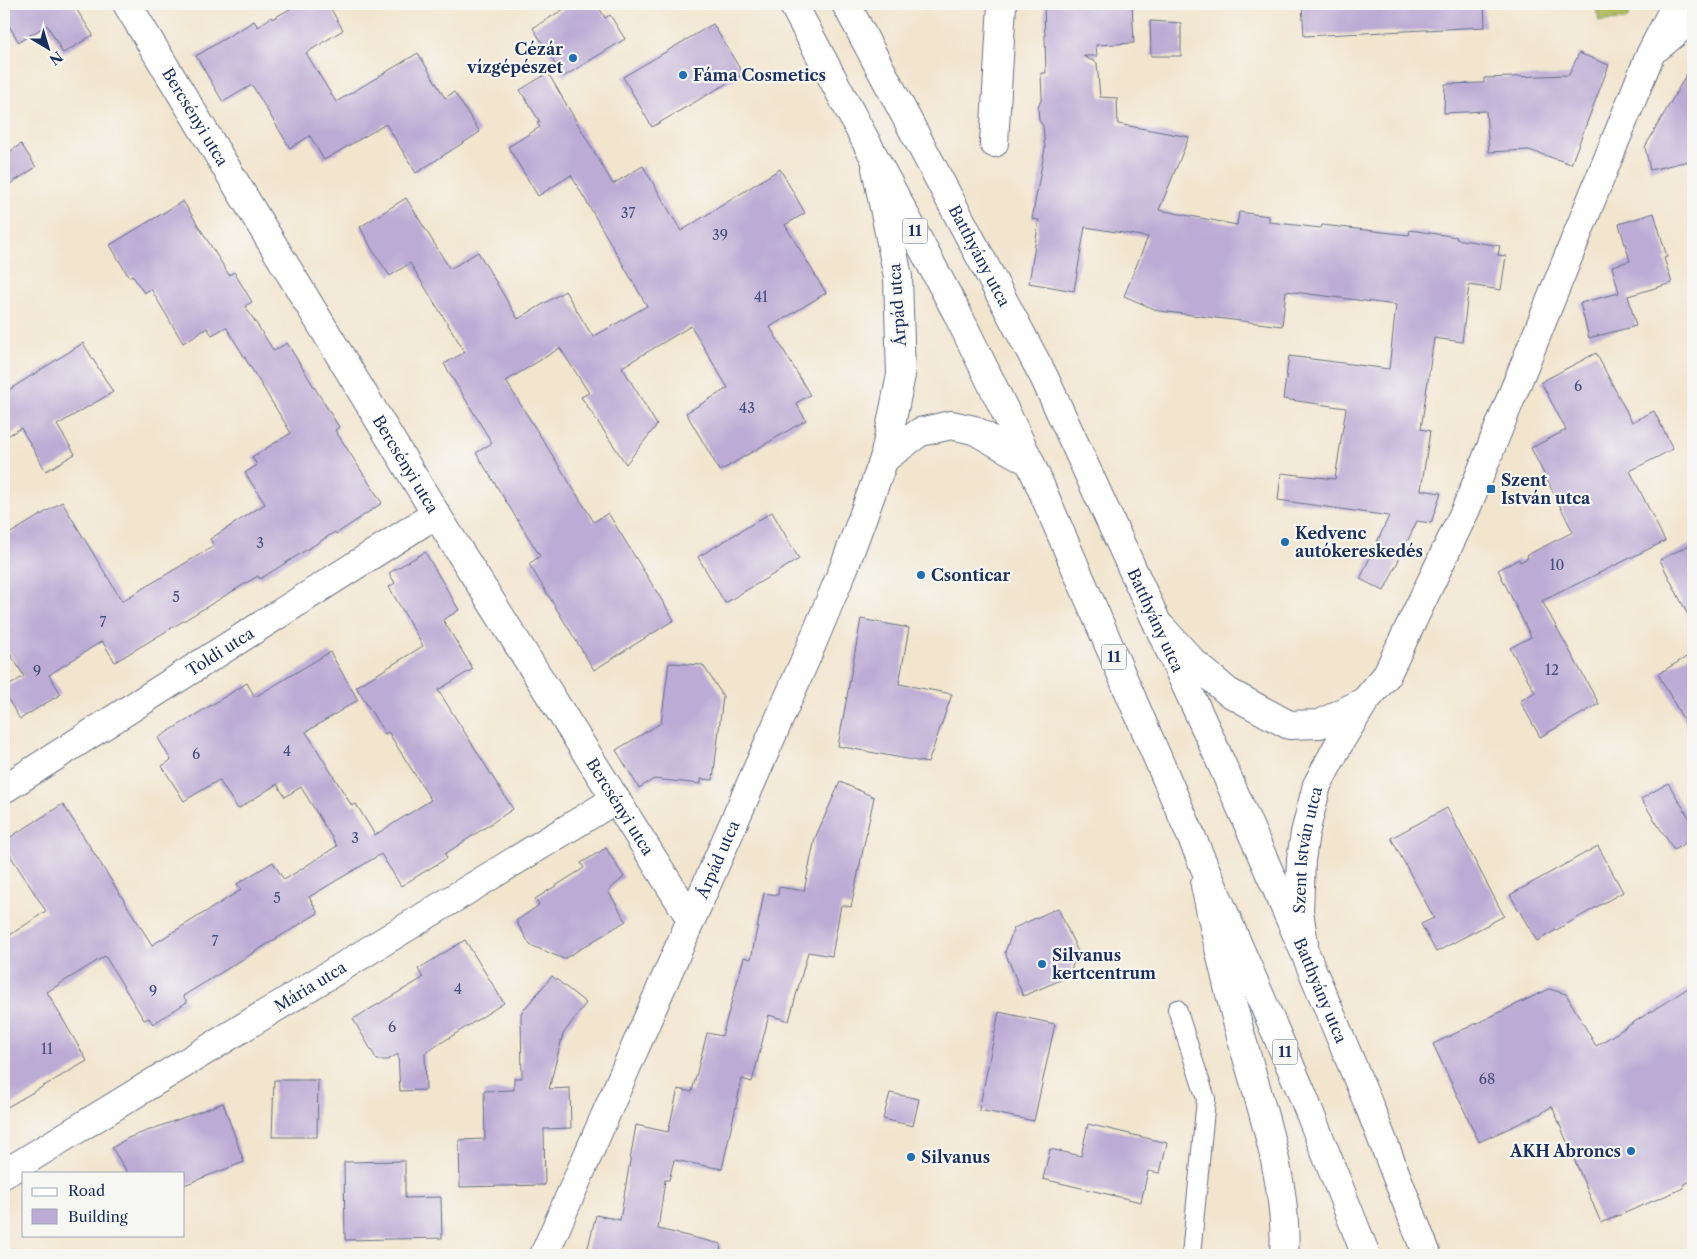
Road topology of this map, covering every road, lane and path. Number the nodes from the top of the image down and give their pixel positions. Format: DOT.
graph roads {
  1 [pos="127,4"];
  2 [pos="794,4"];
  3 [pos="846,4"];
  4 [pos="1002,4"];
  5 [pos="1679,4"];
  6 [pos="1693,23"];
  7 [pos="1650,55"];
  8 [pos="994,142"];
  9 [pos="873,152"];
  10 [pos="884,459"];
  11 [pos="1030,462"];
  12 [pos="436,514"];
  13 [pos="1158,624"];
  14 [pos="1365,701"];
  15 [pos="4,789"];
  16 [pos="616,799"];
  17 [pos="1198,852"];
  18 [pos="691,919"];
  19 [pos="1306,953"];
  20 [pos="1177,1009"];
  21 [pos="4,1174"];
  22 [pos="1428,1250"];
  23 [pos="544,1255"];
  24 [pos="1191,1255"];
  25 [pos="1284,1255"];
  26 [pos="1366,1255"];
  1 -- 12 [label="street, Bercsényi utca"];
  2 -- 9 [label="street, 11"];
  3 -- 13 [label="street, Batthyány utca"];
  4 -- 8 [label="street"];
  5 -- 7 [label="street, Szent István utca"];
  6 -- 7 [label="street, Szent István utca"];
  7 -- 14 [label="street, Szent István utca"];
  9 -- 10 [label="street, Árpád utca"];
  9 -- 11 [label="street, 11"];
  10 -- 11 [label="street"];
  10 -- 18 [label="street, Árpád utca"];
  11 -- 17 [label="street, 11"];
  12 -- 15 [label="street, Toldi utca"];
  12 -- 16 [label="street, Bercsényi utca"];
  13 -- 14 [label="street, Szent István utca"];
  13 -- 19 [label="street, Batthyány utca"];
  14 -- 19 [label="street, Szent István utca"];
  16 -- 18 [label="street, Bercsényi utca"];
  16 -- 21 [label="street, Mária utca"];
  17 -- 25 [label="street"];
  17 -- 26 [label="street, 11"];
  18 -- 23 [label="street, Árpád utca"];
  19 -- 22 [label="street, Batthyány utca"];
  20 -- 24 [label="lane"];
}
